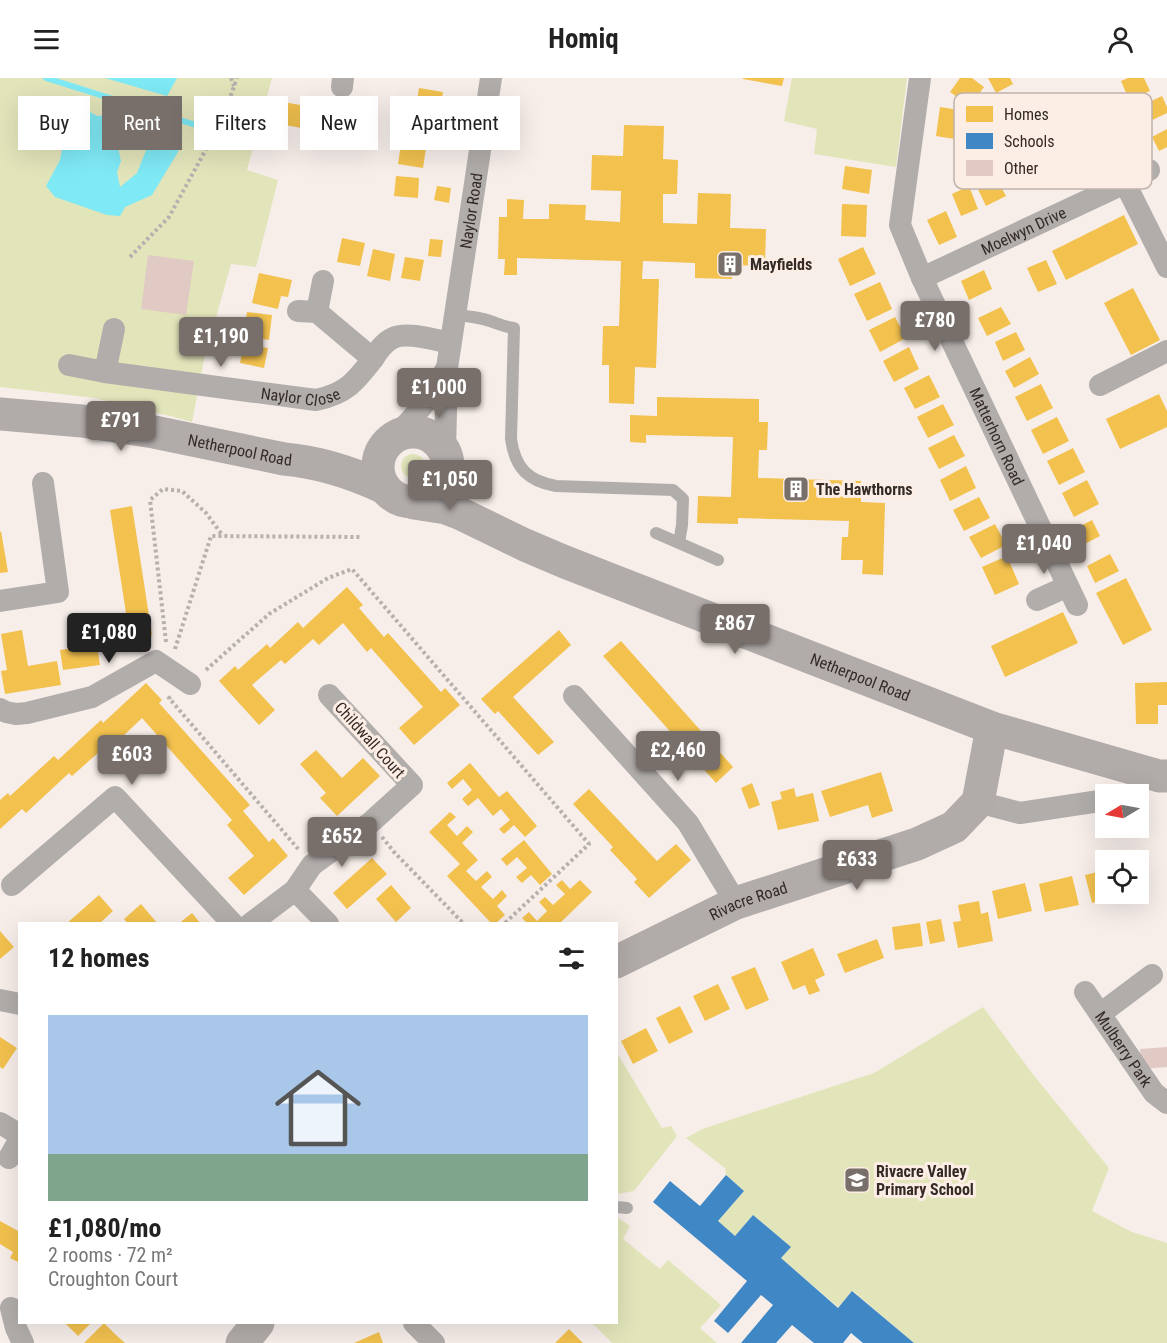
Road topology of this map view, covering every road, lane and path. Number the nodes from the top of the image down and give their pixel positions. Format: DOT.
graph roads {
  1 [pos="231,78"];
  2 [pos="237,78"];
  3 [pos="491,78"];
  4 [pos="920,78"];
  5 [pos="234,87"];
  6 [pos="1112,189"];
  7 [pos="1128,189"];
  8 [pos="130,257"];
  9 [pos="1167,267"];
  10 [pos="922,278"];
  11 [pos="323,281"];
  12 [pos="455,315"];
  13 [pos="114,329"];
  14 [pos="450,343"];
  15 [pos="1167,351"];
  16 [pos="373,358"];
  17 [pos="69,365"];
  18 [pos="447,368"];
  19 [pos="105,372"];
  20 [pos="1100,385"];
  21 [pos="0,414"];
  22 [pos="391,440"];
  23 [pos="446,454"];
  24 [pos="301,461"];
  25 [pos="43,483"];
  26 [pos="385,488"];
  27 [pos="414,502"];
  28 [pos="500,532"];
  29 [pos="656,533"];
  30 [pos="223,536"];
  31 [pos="362,537"];
  32 [pos="679,543"];
  33 [pos="718,560"];
  34 [pos="1037,600"];
  35 [pos="0,601"];
  36 [pos="169,670"];
  37 [pos="190,684"];
  38 [pos="329,695"];
  39 [pos="574,696"];
  40 [pos="0,709"];
  41 [pos="992,728"];
  42 [pos="1163,776"];
  43 [pos="978,802"];
  44 [pos="1095,802"];
  45 [pos="370,823"];
  46 [pos="12,885"];
  47 [pos="296,890"];
  48 [pos="736,903"];
  49 [pos="231,922"];
  50 [pos="253,922"];
  51 [pos="326,922"];
  52 [pos="462,922"];
  53 [pos="618,961"];
  54 [pos="1152,975"];
  55 [pos="1085,992"];
  56 [pos="0,1000"];
  57 [pos="18,1004"];
  58 [pos="1100,1014"];
  59 [pos="1167,1103"];
  60 [pos="0,1123"];
  61 [pos="16,1149"];
  62 [pos="11,1308"];
  63 [pos="257,1324"];
  64 [pos="23,1343"];
  65 [pos="242,1343"];
  1 -- 5 [label="path"];
  2 -- 5 [label="path"];
  3 -- 12 [label="street, Naylor Road"];
  4 -- 10 [label="street, Matterhorn Road"];
  5 -- 8 [label="path"];
  6 -- 10 [label="street, Moelwyn Drive"];
  7 -- 9 [label="street"];
  10 -- 34 [label="street, Matterhorn Road"];
  11 -- 16 [label="street"];
  12 -- 14 [label="street, Naylor Road"];
  12 -- 32 [label="lane"];
  13 -- 19 [label="street"];
  14 -- 16 [label="street, Naylor Close"];
  14 -- 18 [label="street, Naylor Road"];
  15 -- 20 [label="street"];
  16 -- 19 [label="street, Naylor Close"];
  17 -- 19 [label="street, Naylor Close"];
  18 -- 22 [label="street"];
  18 -- 23 [label="street, Naylor Road"];
  21 -- 24 [label="main road, Netherpool Road"];
  22 -- 23 [label="main road"];
  22 -- 24 [label="main road, Netherpool Road"];
  22 -- 26 [label="main road"];
  23 -- 27 [label="main road"];
  23 -- 28 [label="main road, Netherpool Road"];
  24 -- 26 [label="main road, Netherpool Road"];
  25 -- 35 [label="street"];
  26 -- 27 [label="main road"];
  27 -- 28 [label="main road, Netherpool Road"];
  28 -- 41 [label="main road, Netherpool Road"];
  29 -- 32 [label="lane"];
  30 -- 31 [label="path"];
  30 -- 36 [label="path"];
  30 -- 36 [label="path"];
  32 -- 33 [label="lane"];
  36 -- 37 [label="street"];
  36 -- 40 [label="street"];
  38 -- 45 [label="street, Childwall Court"];
  39 -- 48 [label="street"];
  41 -- 42 [label="main road, Netherpool Road"];
  41 -- 43 [label="main road"];
  43 -- 44 [label="street"];
  43 -- 48 [label="main road, Rivacre Road"];
  45 -- 47 [label="street"];
  45 -- 52 [label="path"];
  46 -- 49 [label="street"];
  47 -- 50 [label="street"];
  47 -- 51 [label="street"];
  48 -- 53 [label="main road, Rivacre Road"];
  54 -- 58 [label="street"];
  55 -- 58 [label="street, Mulberry Park"];
  56 -- 57 [label="street"];
  58 -- 59 [label="street, Mulberry Park"];
  60 -- 61 [label="street"];
  62 -- 64 [label="street"];
  63 -- 65 [label="main road"];
}
